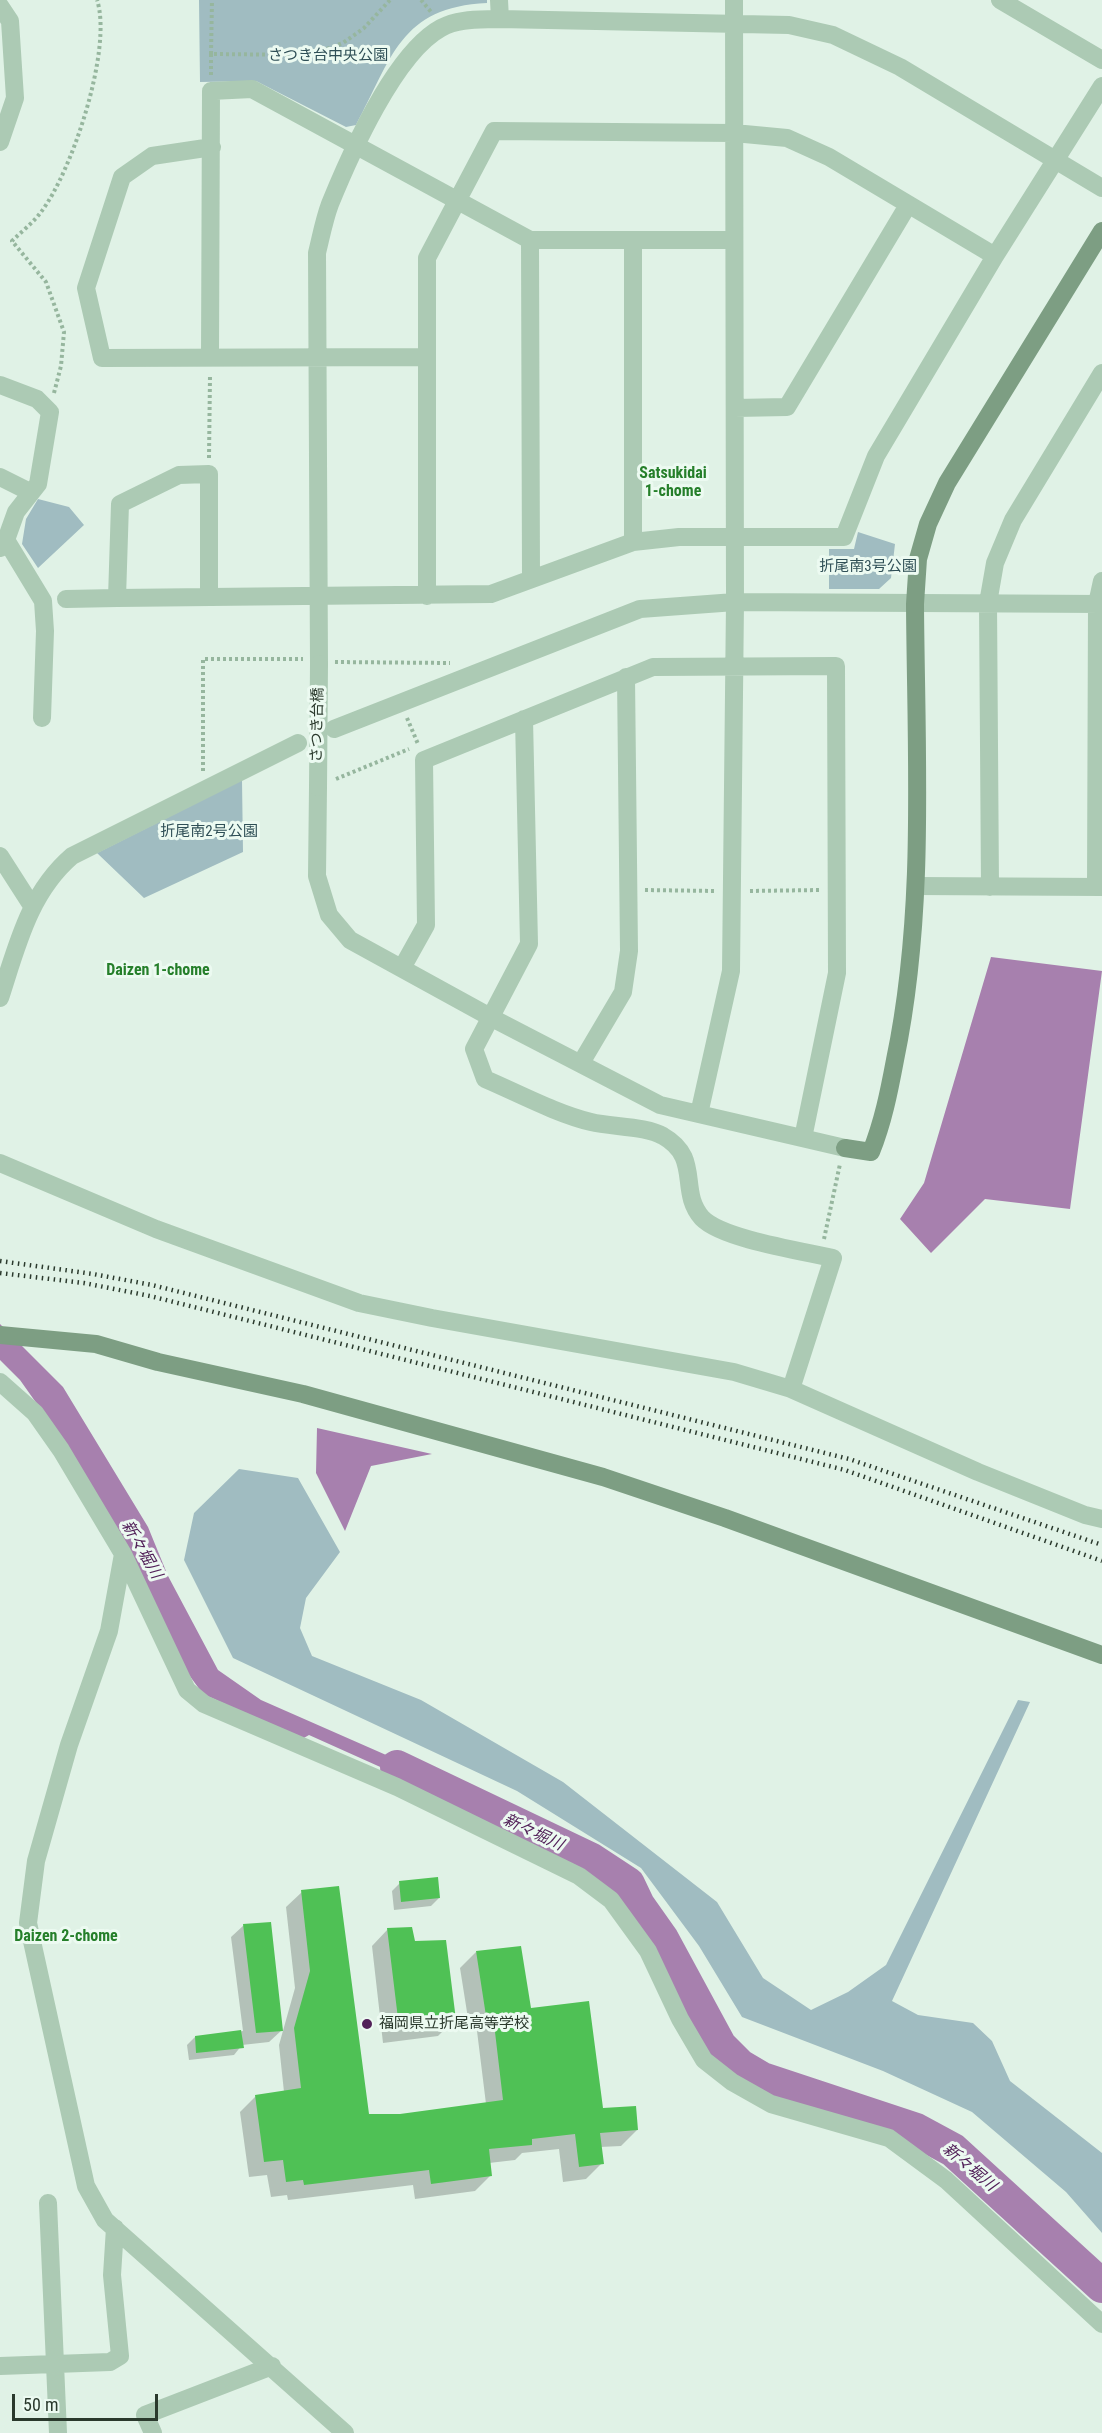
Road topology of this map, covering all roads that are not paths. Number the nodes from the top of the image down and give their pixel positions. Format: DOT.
graph roads {
  1 [pos="500,0"];
  2 [pos="734,0"];
  3 [pos="1000,0"];
  4 [pos="0,6"];
  5 [pos="500,19"];
  6 [pos="734,24"];
  7 [pos="1102,60"];
  8 [pos="1102,86"];
  9 [pos="734,133"];
  10 [pos="0,142"];
  11 [pos="357,144"];
  12 [pos="212,147"];
  13 [pos="1057,161"];
  14 [pos="1102,188"];
  15 [pos="455,201"];
  16 [pos="908,206"];
  17 [pos="1102,231"];
  18 [pos="530,240"];
  19 [pos="734,240"];
  20 [pos="633,242"];
  21 [pos="995,256"];
  22 [pos="210,357"];
  23 [pos="318,357"];
  24 [pos="426,357"];
  25 [pos="1102,373"];
  26 [pos="0,385"];
  27 [pos="735,408"];
  28 [pos="0,477"];
  29 [pos="30,492"];
  30 [pos="734,538"];
  31 [pos="633,542"];
  32 [pos="3,544"];
  33 [pos="531,578"];
  34 [pos="1102,581"];
  35 [pos="320,595"];
  36 [pos="208,596"];
  37 [pos="427,596"];
  38 [pos="117,598"];
  39 [pos="66,599"];
  40 [pos="735,602"];
  41 [pos="988,603"];
  42 [pos="915,604"];
  43 [pos="1100,604"];
  44 [pos="734,667"];
  45 [pos="626,678"];
  46 [pos="42,718"];
  47 [pos="524,720"];
  48 [pos="334,729"];
  49 [pos="298,743"];
  50 [pos="0,856"];
  51 [pos="916,886"];
  52 [pos="990,887"];
  53 [pos="1099,887"];
  54 [pos="32,906"];
  55 [pos="402,968"];
  56 [pos="0,998"];
  57 [pos="492,1018"];
  58 [pos="581,1063"];
  59 [pos="699,1114"];
  60 [pos="803,1138"];
  61 [pos="0,1163"];
  62 [pos="0,1335"];
  63 [pos="0,1382"];
  64 [pos="791,1389"];
  65 [pos="1102,1519"];
  66 [pos="123,1554"];
  67 [pos="1102,1655"];
  68 [pos="48,2203"];
  69 [pos="115,2228"];
  70 [pos="1102,2324"];
  71 [pos="57,2362"];
  72 [pos="0,2366"];
  73 [pos="273,2366"];
  74 [pos="58,2433"];
  75 [pos="153,2433"];
  76 [pos="345,2433"];
  1 -- 5 [label="street"];
  2 -- 6 [label="street"];
  3 -- 7 [label="street"];
  4 -- 10 [label="street"];
  5 -- 6 [label="street, さつき台橋"];
  5 -- 11 [label="street, さつき台橋"];
  6 -- 9 [label="street"];
  6 -- 13 [label="street, さつき台橋"];
  8 -- 13 [label="street"];
  9 -- 15 [label="street"];
  9 -- 16 [label="street"];
  9 -- 19 [label="street"];
  11 -- 12 [label="street"];
  11 -- 15 [label="street"];
  11 -- 23 [label="street, さつき台橋"];
  12 -- 22 [label="street"];
  12 -- 22 [label="street"];
  13 -- 14 [label="street, さつき台橋"];
  13 -- 21 [label="street"];
  15 -- 18 [label="street"];
  15 -- 24 [label="street"];
  16 -- 21 [label="street"];
  16 -- 27 [label="street"];
  17 -- 42 [label="street"];
  18 -- 20 [label="street"];
  18 -- 33 [label="street"];
  19 -- 20 [label="street"];
  19 -- 27 [label="street"];
  20 -- 31 [label="street"];
  21 -- 30 [label="street"];
  22 -- 23 [label="street"];
  23 -- 24 [label="street"];
  23 -- 35 [label="street, さつき台橋"];
  24 -- 37 [label="street"];
  25 -- 41 [label="street"];
  26 -- 29 [label="street"];
  27 -- 30 [label="street"];
  28 -- 29 [label="street"];
  29 -- 32 [label="street"];
  30 -- 31 [label="street"];
  30 -- 40 [label="street"];
  31 -- 33 [label="street"];
  32 -- 46 [label="street"];
  33 -- 37 [label="street"];
  34 -- 43 [label="street"];
  35 -- 36 [label="street"];
  35 -- 37 [label="street"];
  35 -- 55 [label="street, さつき台橋, bridge"];
  36 -- 38 [label="street"];
  36 -- 38 [label="street"];
  38 -- 39 [label="street"];
  40 -- 42 [label="street"];
  40 -- 44 [label="street"];
  40 -- 48 [label="street"];
  41 -- 42 [label="street"];
  41 -- 43 [label="street"];
  41 -- 52 [label="street"];
  42 -- 51 [label="street"];
  43 -- 53 [label="street"];
  44 -- 45 [label="street"];
  44 -- 59 [label="street"];
  44 -- 60 [label="street"];
  45 -- 47 [label="street"];
  45 -- 58 [label="street"];
  47 -- 55 [label="street"];
  47 -- 57 [label="street"];
  49 -- 54 [label="street"];
  50 -- 54 [label="street"];
  51 -- 52 [label="street"];
  51 -- 60 [label="street, さつき台橋"];
  52 -- 53 [label="street"];
  54 -- 56 [label="street"];
  55 -- 57 [label="street, さつき台橋"];
  57 -- 58 [label="street, さつき台橋"];
  57 -- 64 [label="street"];
  58 -- 59 [label="street, さつき台橋"];
  59 -- 60 [label="street, さつき台橋"];
  61 -- 64 [label="street"];
  62 -- 67 [label="street"];
  63 -- 66 [label="street"];
  64 -- 65 [label="street"];
  66 -- 69 [label="street"];
  66 -- 70 [label="street"];
  68 -- 71 [label="street"];
  69 -- 71 [label="street"];
  69 -- 73 [label="street"];
  71 -- 72 [label="street"];
  71 -- 74 [label="street"];
  73 -- 75 [label="street"];
  73 -- 76 [label="street"];
}
